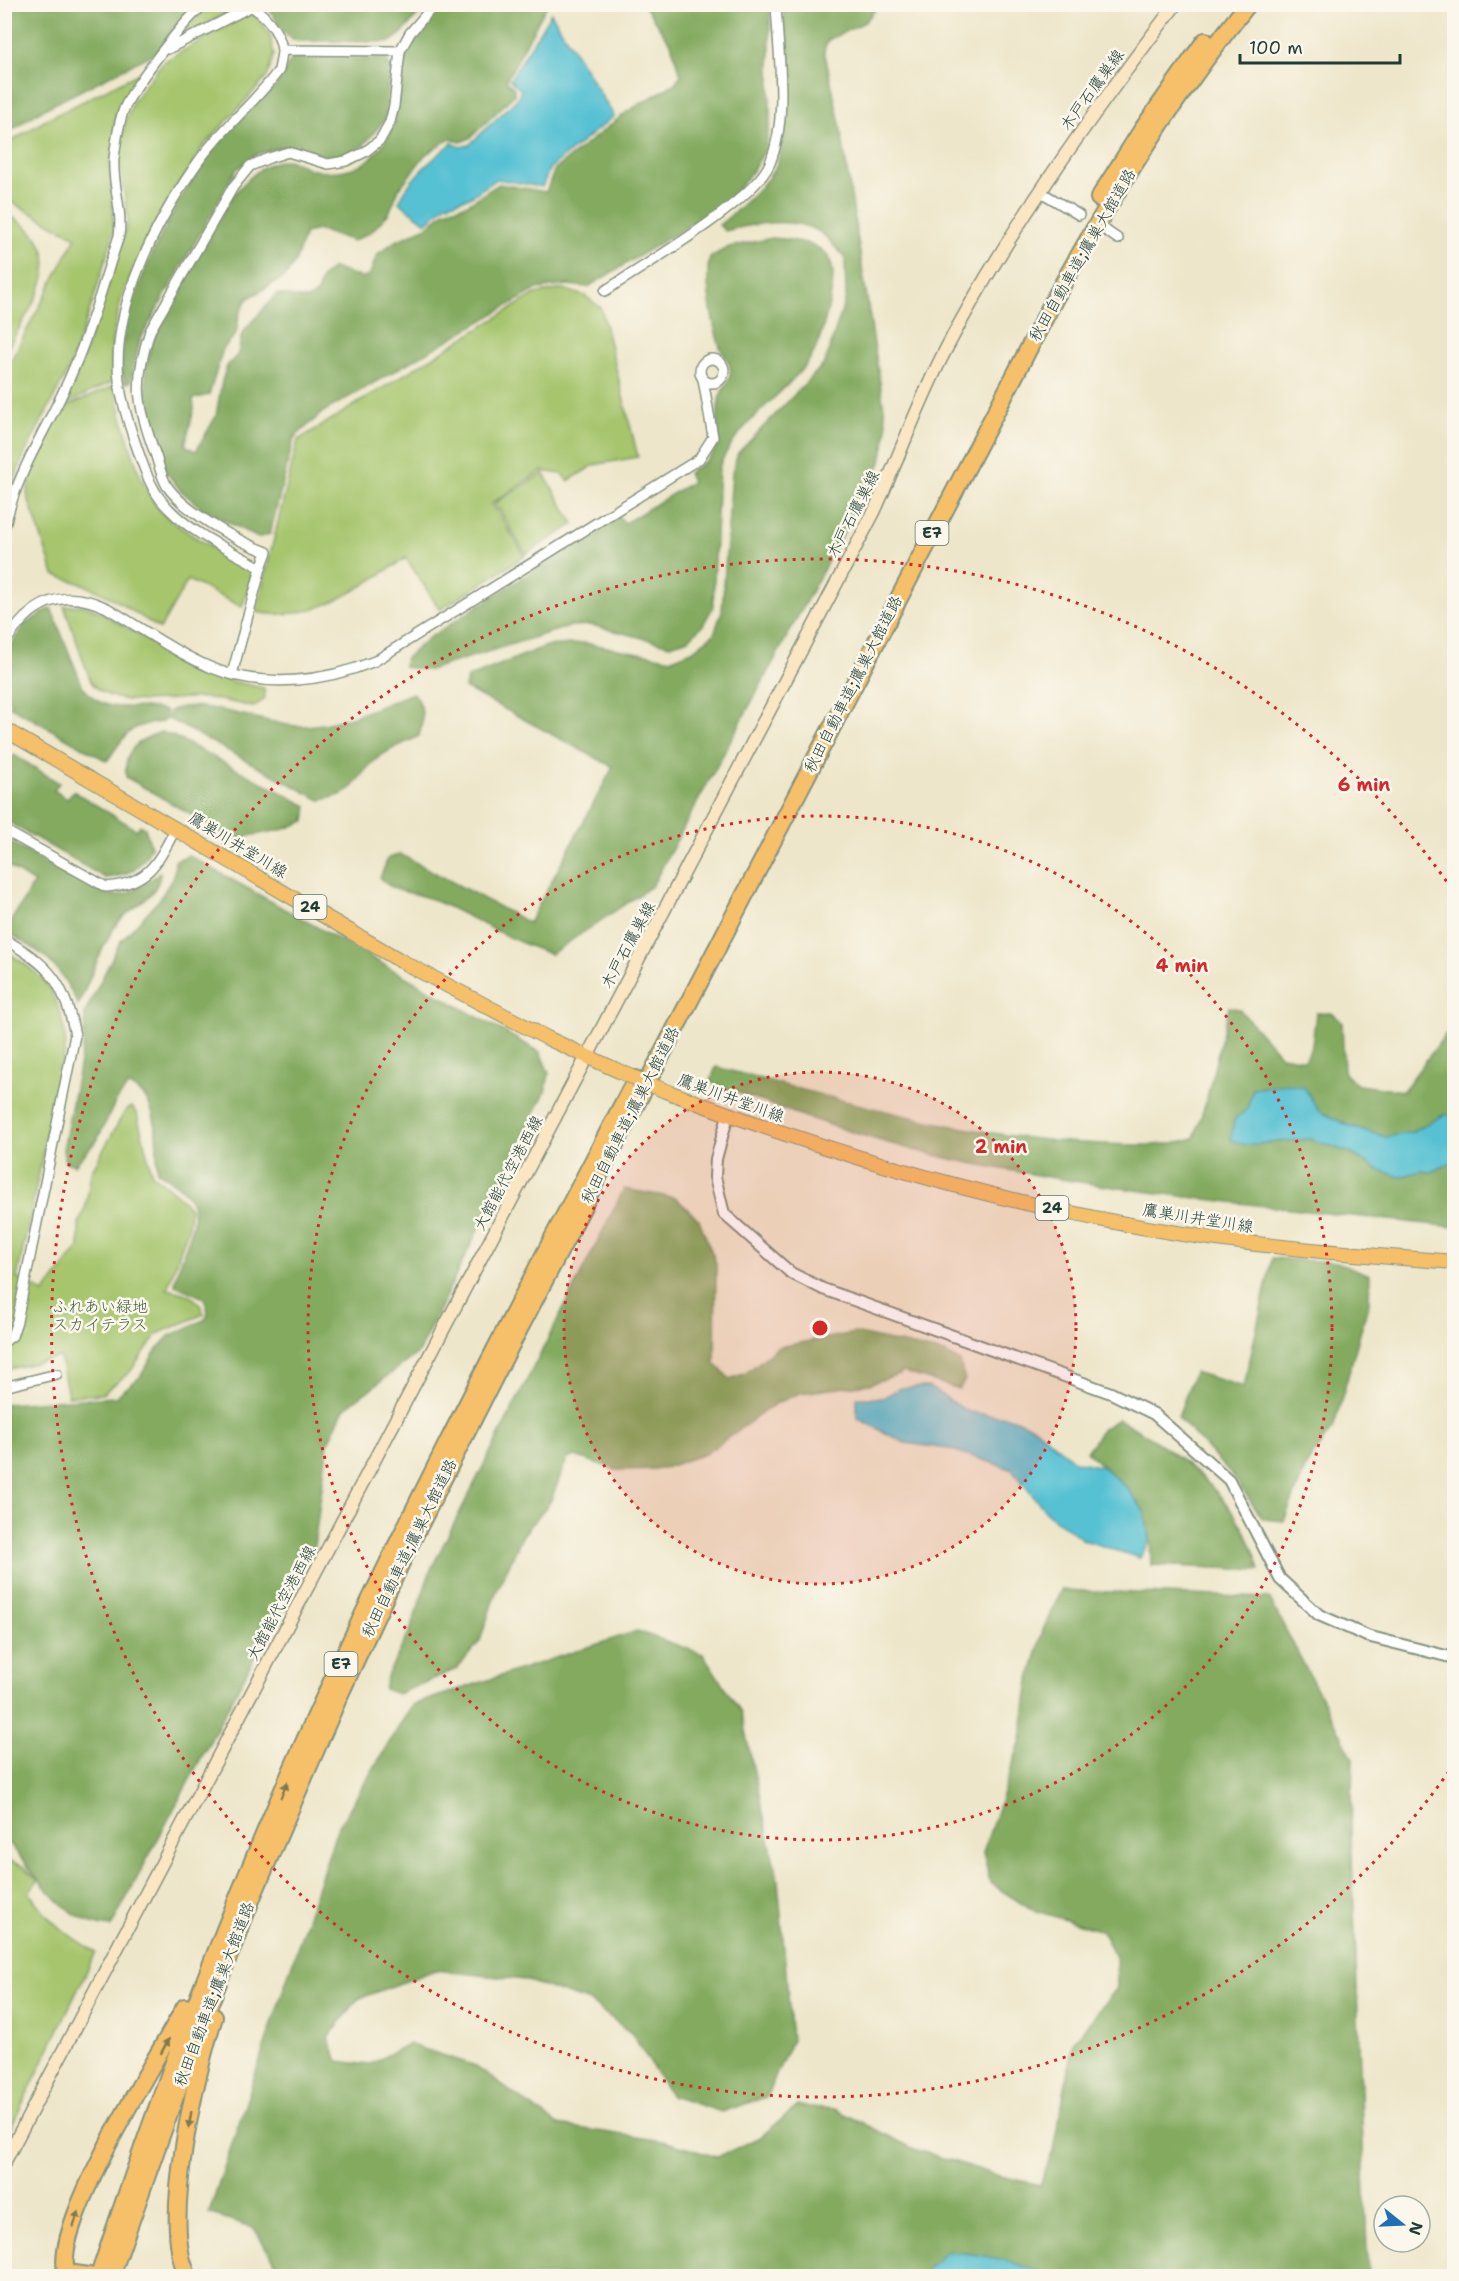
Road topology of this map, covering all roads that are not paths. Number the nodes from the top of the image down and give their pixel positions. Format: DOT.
graph roads {
  1 [pos="205,4"];
  2 [pos="435,4"];
  3 [pos="776,4"];
  4 [pos="1176,4"];
  5 [pos="1234,4"];
  6 [pos="1248,4"];
  7 [pos="250,5"];
  8 [pos="282,50"];
  9 [pos="400,51"];
  10 [pos="163,52"];
  11 [pos="1041,192"];
  12 [pos="1079,215"];
  13 [pos="1105,230"];
  14 [pos="1118,239"];
  15 [pos="605,291"];
  16 [pos="703,379"];
  17 [pos="4,530"];
  18 [pos="261,568"];
  19 [pos="4,645"];
  20 [pos="232,674"];
  21 [pos="4,729"];
  22 [pos="176,828"];
  23 [pos="4,830"];
  24 [pos="4,939"];
  25 [pos="588,1058"];
  26 [pos="728,1115"];
  27 [pos="1455,1262"];
  28 [pos="4,1342"];
  29 [pos="57,1374"];
  30 [pos="4,1387"];
  31 [pos="1455,1656"];
  32 [pos="276,1824"];
  33 [pos="4,2163"];
  34 [pos="74,2276"];
  35 [pos="99,2277"];
  36 [pos="111,2277"];
  37 [pos="188,2277"];
  1 -- 10 [label="street"];
  2 -- 9 [label="street"];
  3 -- 15 [label="street"];
  4 -- 11 [label="main road, 木戸石鷹巣線"];
  32 -- 5 [label="highway, 秋田自動車道;鷹巣大館道路 / E7, one-way"];
  6 -- 32 [label="highway, 秋田自動車道;鷹巣大館道路 / E7"];
  7 -- 8 [label="street"];
  7 -- 10 [label="street"];
  8 -- 9 [label="street"];
  8 -- 18 [label="street"];
  9 -- 18 [label="street"];
  10 -- 17 [label="street"];
  11 -- 12 [label="street"];
  11 -- 25 [label="main road, 木戸石鷹巣線"];
  13 -- 14 [label="street"];
  16 -- 20 [label="street"];
  18 -- 20 [label="street"];
  19 -- 20 [label="street"];
  21 -- 22 [label="main road, 鷹巣川井堂川線 / 24"];
  22 -- 23 [label="street"];
  22 -- 25 [label="main road, 鷹巣川井堂川線 / 24"];
  24 -- 28 [label="street"];
  25 -- 26 [label="main road, 鷹巣川井堂川線 / 24, bridge"];
  25 -- 33 [label="main road, 大館能代空港西線"];
  26 -- 27 [label="main road, 鷹巣川井堂川線 / 24"];
  26 -- 31 [label="street"];
  29 -- 30 [label="street"];
  34 -- 32 [label="highway, one-way"];
  32 -- 35 [label="highway, 秋田自動車道;鷹巣大館道路 / E7"];
  32 -- 36 [label="highway, 秋田自動車道;鷹巣大館道路 / E7"];
  32 -- 37 [label="highway, one-way"];
}
